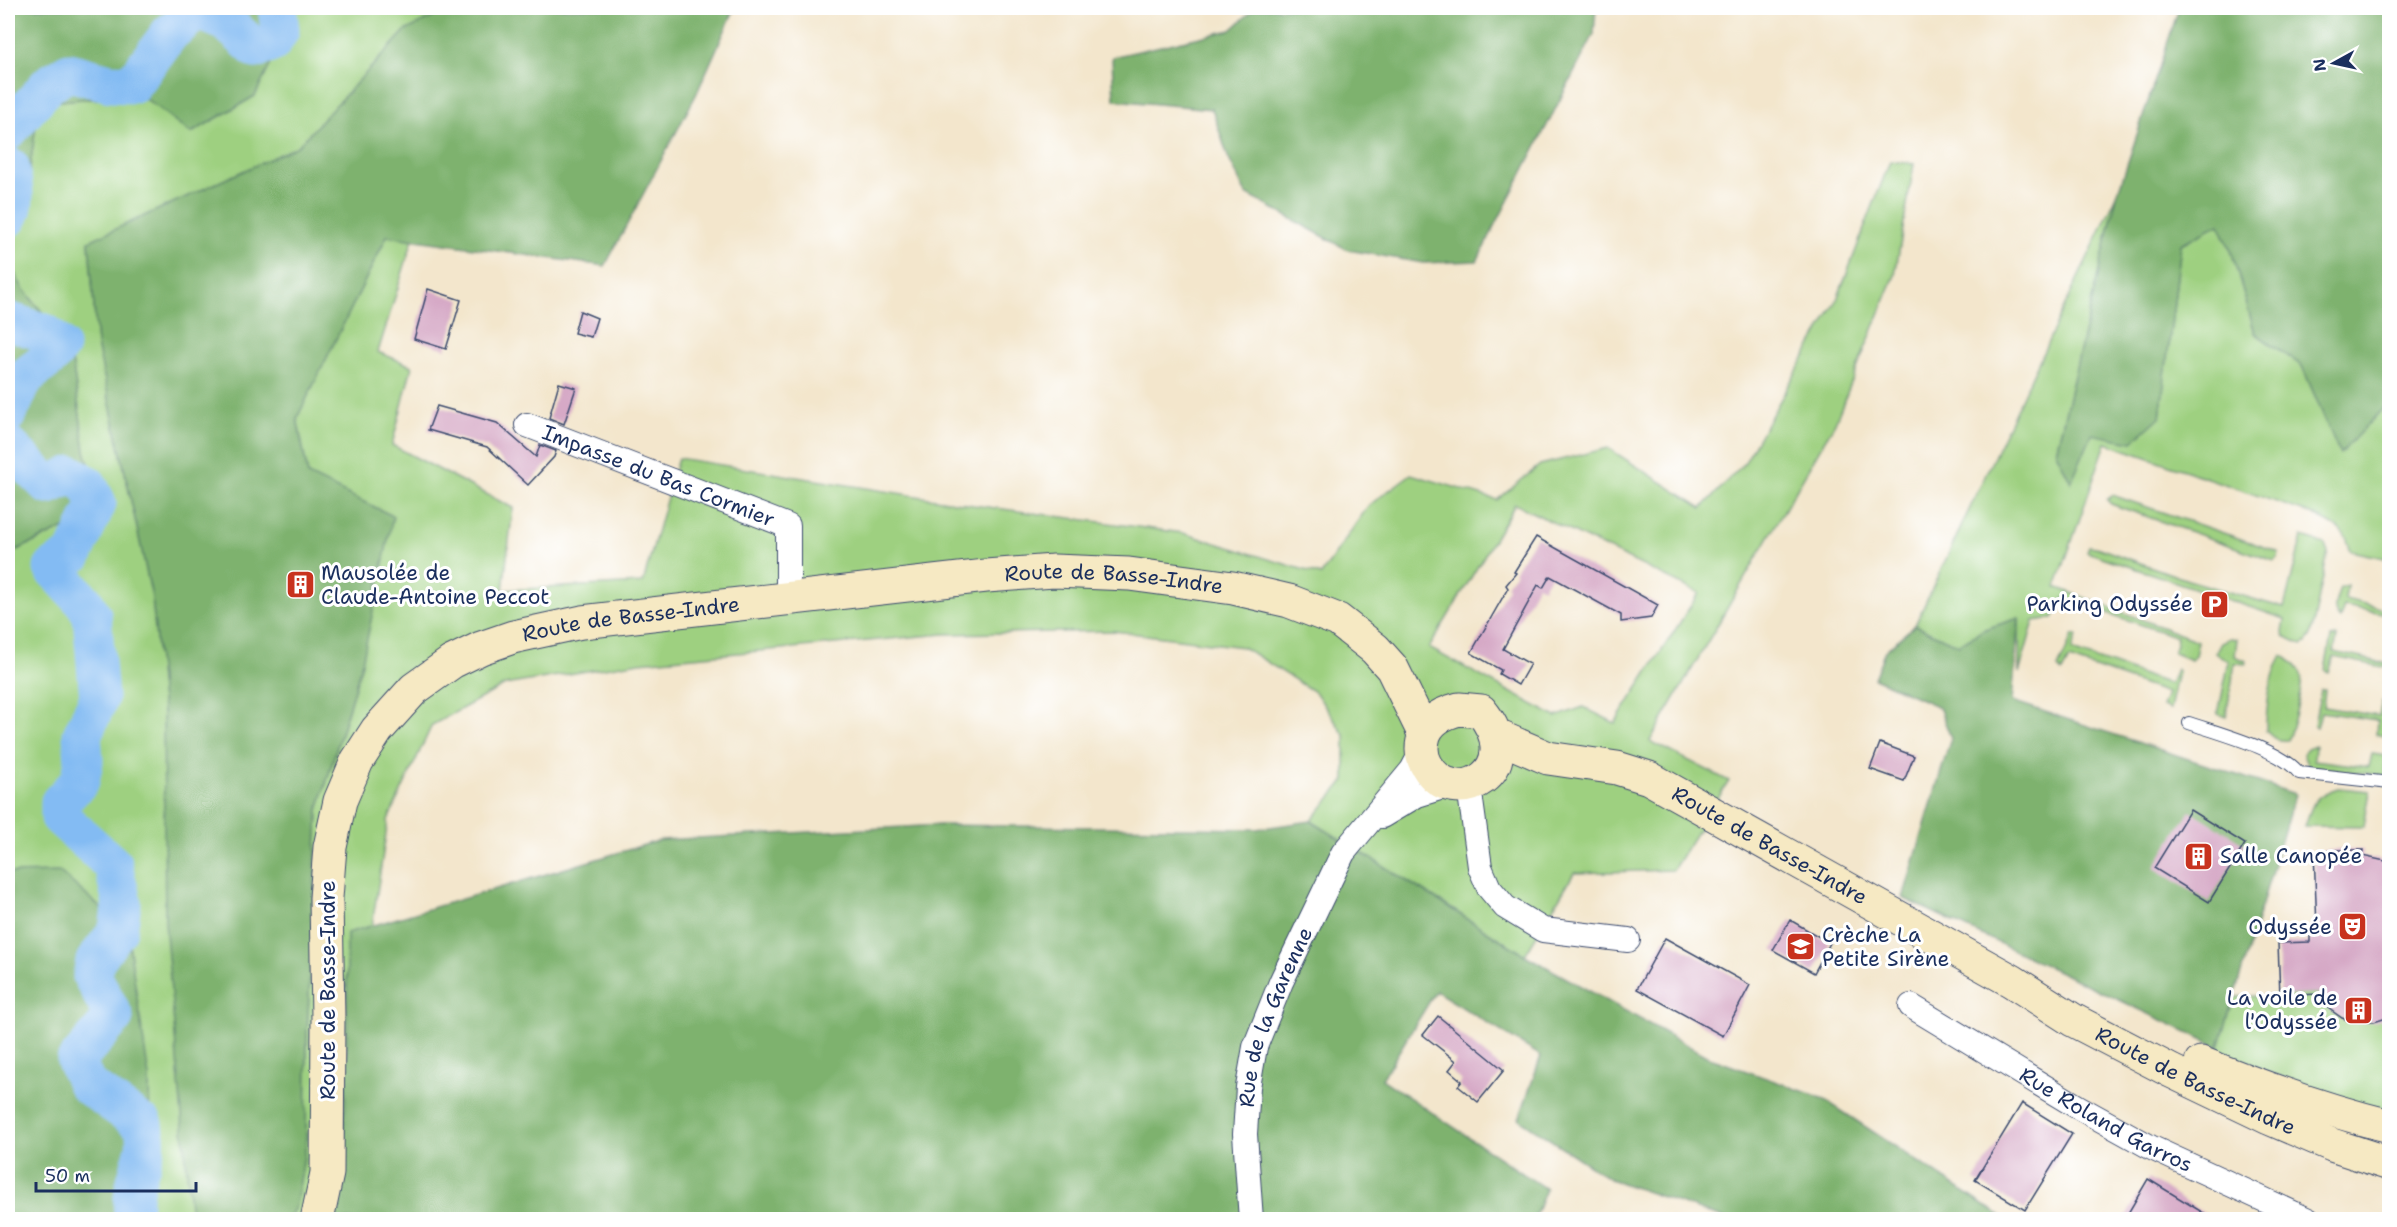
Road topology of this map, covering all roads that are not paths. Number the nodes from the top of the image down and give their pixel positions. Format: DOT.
graph roads {
  1 [pos="526,425"];
  2 [pos="788,599"];
  3 [pos="1392,668"];
  4 [pos="1459,709"];
  5 [pos="2189,723"];
  6 [pos="1497,736"];
  7 [pos="1423,742"];
  8 [pos="1548,758"];
  9 [pos="1469,781"];
  10 [pos="2390,783"];
  11 [pos="1363,830"];
  12 [pos="1629,940"];
  13 [pos="2012,981"];
  14 [pos="1911,1006"];
  15 [pos="2390,1126"];
  16 [pos="2390,1164"];
  17 [pos="317,1220"];
  18 [pos="1251,1220"];
  19 [pos="2308,1220"];
  1 -- 2 [label="street, Impasse du Bas Cormier"];
  2 -- 3 [label="main road, Route de Basse-Indre"];
  2 -- 17 [label="main road, Route de Basse-Indre"];
  3 -- 4 [label="main road, Route de Basse-Indre"];
  3 -- 7 [label="main road, Route de Basse-Indre"];
  4 -- 6 [label="main road"];
  4 -- 7 [label="main road"];
  5 -- 10 [label="lane"];
  6 -- 8 [label="main road, Route de Basse-Indre"];
  6 -- 9 [label="main road"];
  7 -- 9 [label="main road"];
  7 -- 11 [label="street, Rue de la Garenne"];
  8 -- 9 [label="main road, Route de Basse-Indre"];
  8 -- 13 [label="main road, Route de Basse-Indre"];
  9 -- 11 [label="street, Rue de la Garenne"];
  9 -- 12 [label="street"];
  11 -- 18 [label="street, Rue de la Garenne"];
  13 -- 15 [label="main road, Route de Basse-Indre"];
  13 -- 16 [label="main road, Route de Basse-Indre"];
  14 -- 19 [label="street, Rue Roland Garros"];
}
